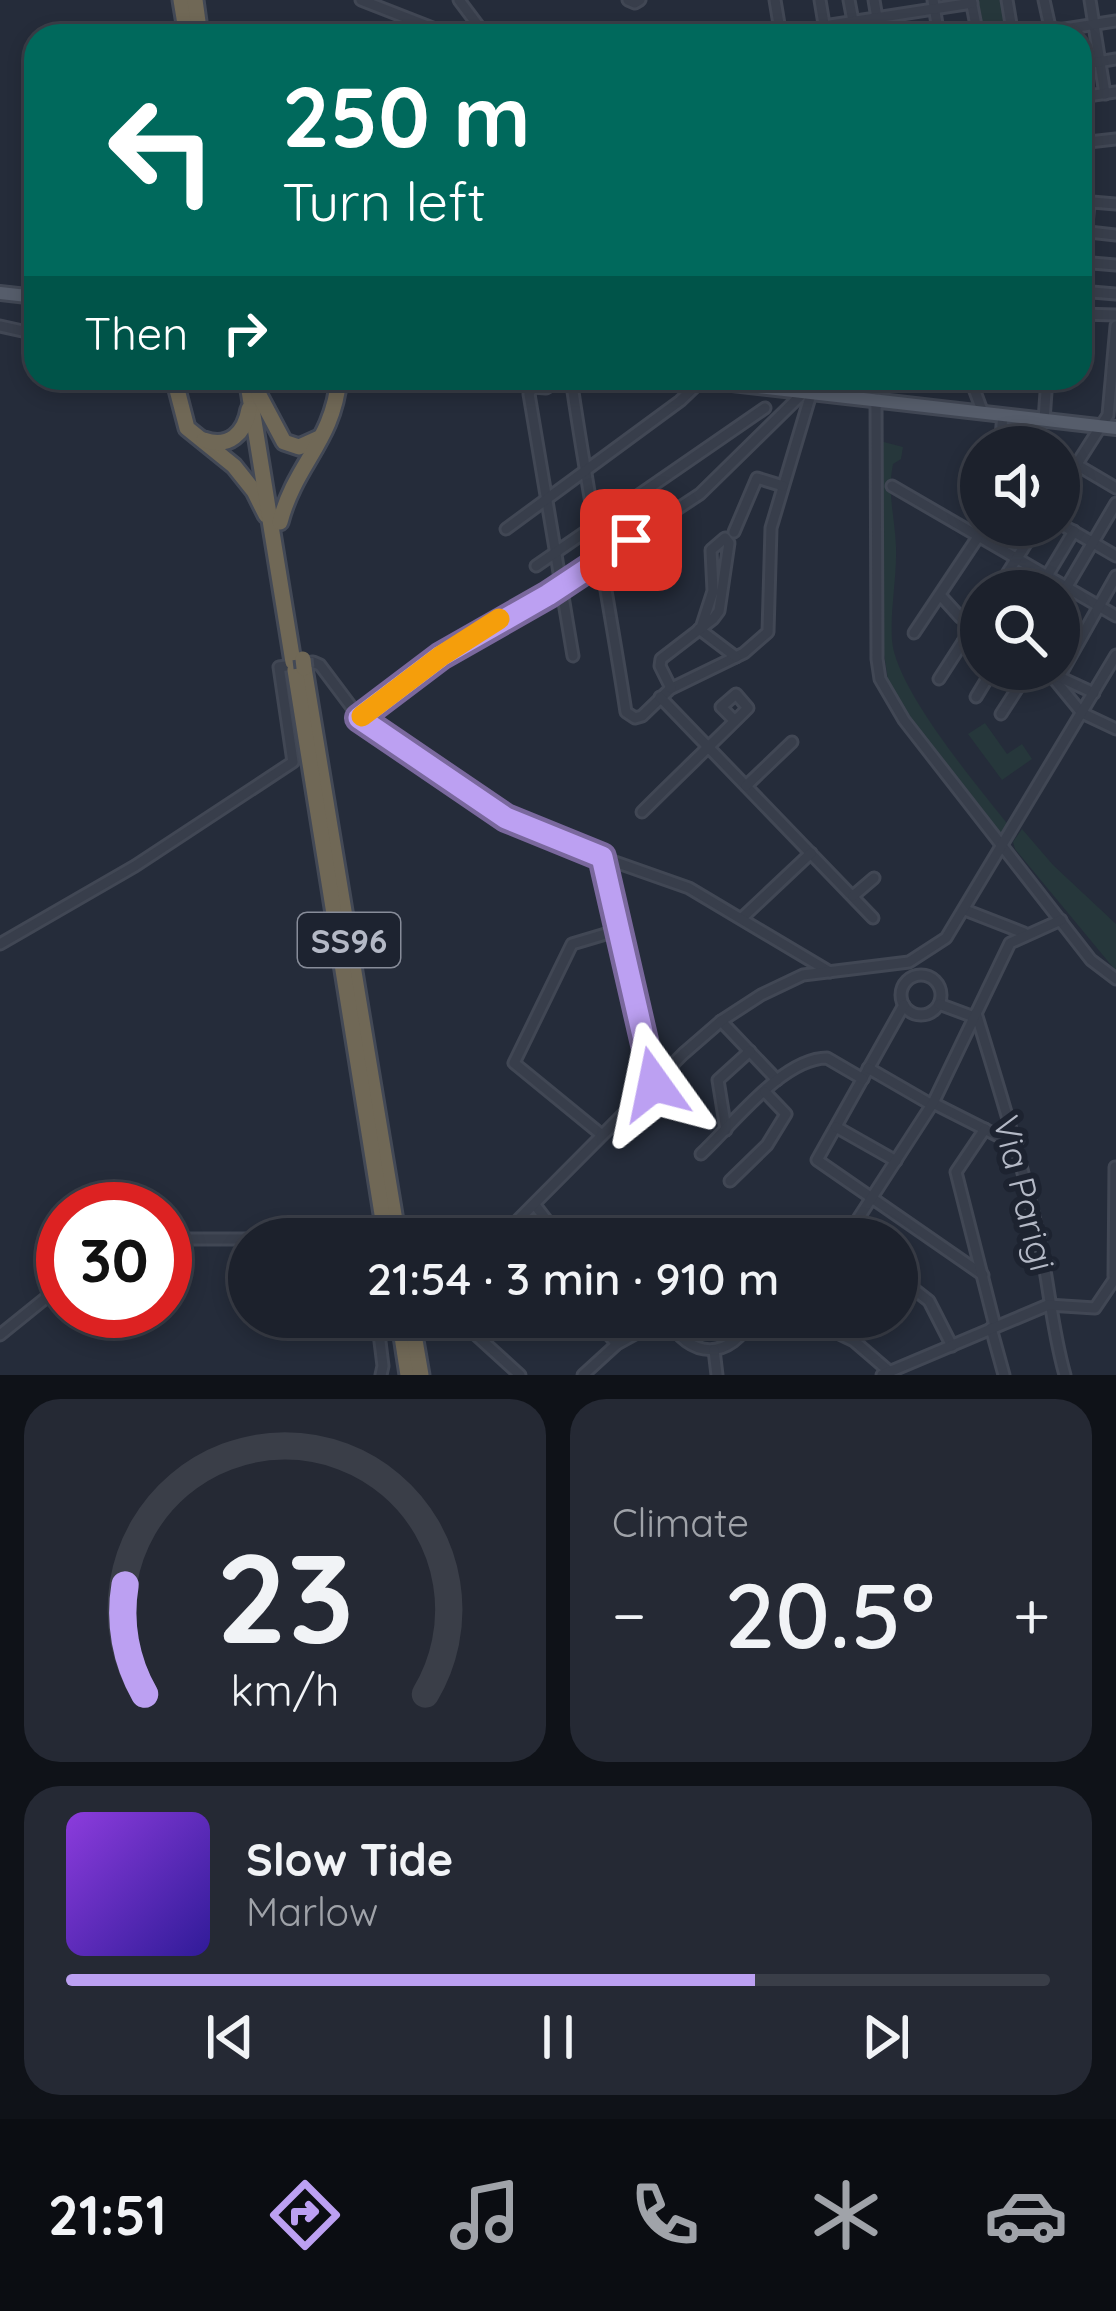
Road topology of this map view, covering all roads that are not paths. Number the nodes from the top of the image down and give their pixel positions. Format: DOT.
graph roads {
  1 [pos="361,0"];
  2 [pos="849,0"];
  3 [pos="874,0"];
  4 [pos="1090,0"];
  5 [pos="972,2"];
  6 [pos="934,4"];
  7 [pos="878,17"];
  8 [pos="1116,20"];
  9 [pos="853,21"];
  10 [pos="422,24"];
  11 [pos="845,24"];
  12 [pos="879,24"];
  13 [pos="1094,24"];
  14 [pos="1116,59"];
  15 [pos="1100,62"];
  16 [pos="1092,63"];
  17 [pos="1110,93"];
  18 [pos="1116,326"];
  19 [pos="1114,368"];
  20 [pos="177,390"];
  21 [pos="252,390"];
  22 [pos="254,390"];
  23 [pos="255,390"];
  24 [pos="336,390"];
  25 [pos="530,390"];
  26 [pos="569,390"];
  27 [pos="692,390"];
  28 [pos="765,390"];
  29 [pos="779,390"];
  30 [pos="806,390"];
  31 [pos="845,390"];
  32 [pos="974,390"];
  33 [pos="1046,390"];
  34 [pos="807,394"];
  35 [pos="839,396"];
  36 [pos="876,399"];
  37 [pos="765,408"];
  38 [pos="983,413"];
  39 [pos="1004,415"];
  40 [pos="777,418"];
  41 [pos="1044,420"];
  42 [pos="1003,426"];
  43 [pos="1109,427"];
  44 [pos="327,433"];
  45 [pos="193,436"];
  46 [pos="1080,461"];
  47 [pos="1080,467"];
  48 [pos="585,472"];
  49 [pos="892,486"];
  50 [pos="783,487"];
  51 [pos="1116,488"];
  52 [pos="546,500"];
  53 [pos="1116,503"];
  54 [pos="960,526"];
  55 [pos="593,528"];
  56 [pos="506,529"];
  57 [pos="277,530"];
  58 [pos="1080,535"];
  59 [pos="1093,543"];
  60 [pos="972,546"];
  61 [pos="993,546"];
  62 [pos="1024,546"];
  63 [pos="556,552"];
  64 [pos="1116,556"];
  65 [pos="1016,559"];
  66 [pos="601,560"];
  67 [pos="536,566"];
  68 [pos="1009,570"];
  69 [pos="1036,570"];
  70 [pos="1077,570"];
  71 [pos="1116,577"];
  72 [pos="562,585"];
  73 [pos="1080,594"];
  74 [pos="940,595"];
  75 [pos="1099,605"];
  76 [pos="960,612"];
  77 [pos="1116,616"];
  78 [pos="700,629"];
  79 [pos="914,633"];
  80 [pos="1080,639"];
  81 [pos="960,646"];
  82 [pos="1116,655"];
  83 [pos="573,656"];
  84 [pos="736,657"];
  85 [pos="1112,669"];
  86 [pos="939,680"];
  87 [pos="1080,687"];
  88 [pos="671,688"];
  89 [pos="980,690"];
  90 [pos="1016,690"];
  91 [pos="1063,690"];
  92 [pos="1094,693"];
  93 [pos="660,697"];
  94 [pos="976,697"];
  95 [pos="1116,709"];
  96 [pos="1082,713"];
  97 [pos="1001,714"];
  98 [pos="359,718"];
  99 [pos="734,722"];
  100 [pos="1111,727"];
  101 [pos="792,742"];
  102 [pos="709,746"];
  103 [pos="746,786"];
  104 [pos="642,812"];
  105 [pos="1003,844"];
  106 [pos="811,853"];
  107 [pos="602,857"];
  108 [pos="874,878"];
  109 [pos="853,896"];
  110 [pos="965,910"];
  111 [pos="742,918"];
  112 [pos="873,918"];
  113 [pos="1061,920"];
  114 [pos="620,930"];
  115 [pos="1024,934"];
  116 [pos="0,944"];
  117 [pos="903,963"];
  118 [pos="830,972"];
  119 [pos="910,978"];
  120 [pos="1116,979"];
  121 [pos="939,1004"];
  122 [pos="904,1005"];
  123 [pos="975,1015"];
  124 [pos="721,1021"];
  125 [pos="750,1051"];
  126 [pos="866,1074"];
  127 [pos="777,1080"];
  128 [pos="654,1084"];
  129 [pos="765,1092"];
  130 [pos="932,1104"];
  131 [pos="836,1127"];
  132 [pos="985,1129"];
  133 [pos="727,1130"];
  134 [pos="602,1135"];
  135 [pos="1016,1144"];
  136 [pos="701,1154"];
  137 [pos="896,1161"];
  138 [pos="1115,1167"];
  139 [pos="730,1181"];
  140 [pos="873,1196"];
  141 [pos="535,1205"];
  142 [pos="388,1213"];
  143 [pos="388,1218"];
  144 [pos="390,1218"];
  145 [pos="520,1218"];
  146 [pos="545,1218"];
  147 [pos="859,1218"];
  148 [pos="192,1239"];
  149 [pos="228,1239"];
  150 [pos="974,1239"];
  151 [pos="959,1258"];
  152 [pos="983,1275"];
  153 [pos="1115,1276"];
  154 [pos="918,1292"];
  155 [pos="1048,1305"];
  156 [pos="36,1306"];
  157 [pos="993,1327"];
  158 [pos="0,1335"];
  159 [pos="380,1338"];
  160 [pos="402,1338"];
  161 [pos="415,1338"];
  162 [pos="480,1338"];
  163 [pos="612,1338"];
  164 [pos="627,1338"];
  165 [pos="682,1338"];
  166 [pos="740,1338"];
  167 [pos="848,1338"];
  168 [pos="617,1343"];
  169 [pos="952,1346"];
  170 [pos="714,1350"];
  171 [pos="595,1362"];
  172 [pos="888,1374"];
  173 [pos="381,1375"];
  174 [pos="408,1375"];
  175 [pos="421,1375"];
  176 [pos="520,1375"];
  177 [pos="583,1375"];
  178 [pos="603,1375"];
  179 [pos="717,1375"];
  180 [pos="1004,1375"];
  181 [pos="1066,1375"];
  1 -- 10 [label="street"];
  2 -- 9 [label="street"];
  3 -- 7 [label="street"];
  4 -- 13 [label="street"];
  5 -- 6 [label="street"];
  6 -- 7 [label="street"];
  7 -- 9 [label="street"];
  7 -- 12 [label="street"];
  8 -- 13 [label="street"];
  9 -- 11 [label="street"];
  13 -- 15 [label="street"];
  14 -- 15 [label="street"];
  15 -- 16 [label="street"];
  15 -- 17 [label="street"];
  18 -- 19 [label="street"];
  19 -- 43 [label="street"];
  20 -- 45 [label="highway"];
  21 -- 45 [label="highway"];
  22 -- 57 [label="highway, SS96"];
  23 -- 44 [label="highway"];
  24 -- 44 [label="highway"];
  25 -- 52 [label="street"];
  26 -- 48 [label="street"];
  27 -- 48 [label="street"];
  28 -- 37 [label="street"];
  29 -- 34 [label="main road"];
  30 -- 34 [label="street"];
  31 -- 35 [label="street"];
  32 -- 38 [label="street"];
  33 -- 41 [label="street"];
  34 -- 35 [label="main road"];
  34 -- 40 [label="street"];
  34 -- 50 [label="street"];
  35 -- 36 [label="main road"];
  36 -- 38 [label="main road"];
  36 -- 105 [label="street"];
  37 -- 40 [label="street"];
  37 -- 55 [label="street"];
  38 -- 39 [label="main road"];
  39 -- 41 [label="main road"];
  39 -- 42 [label="street"];
  40 -- 66 [label="street"];
  41 -- 43 [label="main road"];
  43 -- 46 [label="street"];
  44 -- 57 [label="highway"];
  45 -- 57 [label="highway"];
  47 -- 51 [label="street"];
  48 -- 52 [label="street"];
  48 -- 55 [label="street"];
  49 -- 54 [label="street"];
  50 -- 78 [label="street"];
  50 -- 84 [label="street"];
  52 -- 56 [label="street"];
  52 -- 63 [label="street"];
  53 -- 59 [label="street"];
  55 -- 63 [label="street"];
  55 -- 66 [label="street"];
  57 -- 142 [label="highway, SS96"];
  58 -- 59 [label="street"];
  59 -- 64 [label="street"];
  59 -- 70 [label="street"];
  60 -- 74 [label="street"];
  61 -- 65 [label="street"];
  62 -- 65 [label="street"];
  63 -- 67 [label="street"];
  63 -- 72 [label="street"];
  65 -- 68 [label="street"];
  65 -- 69 [label="street"];
  66 -- 72 [label="street"];
  66 -- 93 [label="street"];
  71 -- 75 [label="street"];
  72 -- 83 [label="street"];
  72 -- 98 [label="street"];
  73 -- 75 [label="street"];
  74 -- 76 [label="street"];
  74 -- 79 [label="street"];
  75 -- 77 [label="street"];
  75 -- 80 [label="street"];
  78 -- 84 [label="street"];
  78 -- 88 [label="street"];
  81 -- 86 [label="street"];
  82 -- 85 [label="street"];
  84 -- 88 [label="street"];
  85 -- 92 [label="street"];
  87 -- 92 [label="street"];
  88 -- 93 [label="street"];
  89 -- 94 [label="street"];
  90 -- 97 [label="street"];
  91 -- 96 [label="street"];
  92 -- 96 [label="street"];
  93 -- 102 [label="street"];
  95 -- 100 [label="street"];
  96 -- 100 [label="street"];
  96 -- 105 [label="street"];
  98 -- 107 [label="street"];
  98 -- 116 [label="street"];
  99 -- 102 [label="street"];
  101 -- 103 [label="street"];
  102 -- 103 [label="street"];
  102 -- 104 [label="street"];
  103 -- 106 [label="street"];
  105 -- 110 [label="street"];
  105 -- 113 [label="street"];
  106 -- 109 [label="street"];
  106 -- 111 [label="street"];
  107 -- 111 [label="street"];
  107 -- 114 [label="street"];
  108 -- 109 [label="street"];
  109 -- 112 [label="street"];
  110 -- 115 [label="street"];
  110 -- 117 [label="street"];
  111 -- 118 [label="street"];
  113 -- 115 [label="street"];
  113 -- 120 [label="street"];
  114 -- 128 [label="street"];
  114 -- 134 [label="street"];
  115 -- 123 [label="street"];
  117 -- 118 [label="street"];
  117 -- 119 [label="street"];
  118 -- 124 [label="street"];
  119 -- 121 [label="street"];
  119 -- 122 [label="street"];
  121 -- 122 [label="street"];
  121 -- 123 [label="street"];
  122 -- 126 [label="street"];
  123 -- 130 [label="street"];
  123 -- 135 [label="street, Via Parigi"];
  124 -- 125 [label="street"];
  124 -- 128 [label="street"];
  125 -- 127 [label="street"];
  125 -- 133 [label="street"];
  126 -- 127 [label="street"];
  126 -- 130 [label="street"];
  126 -- 131 [label="street"];
  127 -- 129 [label="street"];
  128 -- 134 [label="street"];
  129 -- 133 [label="street"];
  129 -- 139 [label="street"];
  130 -- 132 [label="street"];
  130 -- 137 [label="street"];
  131 -- 137 [label="street"];
  131 -- 140 [label="street"];
  132 -- 135 [label="street"];
  132 -- 150 [label="street"];
  133 -- 136 [label="street"];
  134 -- 141 [label="street"];
  135 -- 155 [label="street, Via Parigi"];
  137 -- 140 [label="street"];
  138 -- 153 [label="street"];
  140 -- 147 [label="street"];
  140 -- 151 [label="street"];
  141 -- 145 [label="street"];
  141 -- 146 [label="street"];
  142 -- 143 [label="highway, SS96"];
  142 -- 144 [label="highway, SS96"];
  148 -- 149 [label="street"];
  150 -- 151 [label="street"];
  150 -- 152 [label="street"];
  151 -- 152 [label="street"];
  152 -- 157 [label="street"];
  153 -- 155 [label="street"];
  154 -- 169 [label="street"];
  155 -- 157 [label="street"];
  155 -- 181 [label="street, Via Parigi"];
  156 -- 158 [label="street"];
  157 -- 169 [label="street"];
  157 -- 180 [label="street"];
  159 -- 173 [label="street"];
  160 -- 174 [label="highway"];
  161 -- 175 [label="highway"];
  162 -- 176 [label="street"];
  163 -- 168 [label="street"];
  164 -- 168 [label="street"];
  165 -- 170 [label="street"];
  166 -- 170 [label="street"];
  167 -- 172 [label="street"];
  168 -- 171 [label="street"];
  169 -- 172 [label="street"];
  170 -- 179 [label="street"];
  171 -- 177 [label="street"];
  171 -- 178 [label="street"];
}
